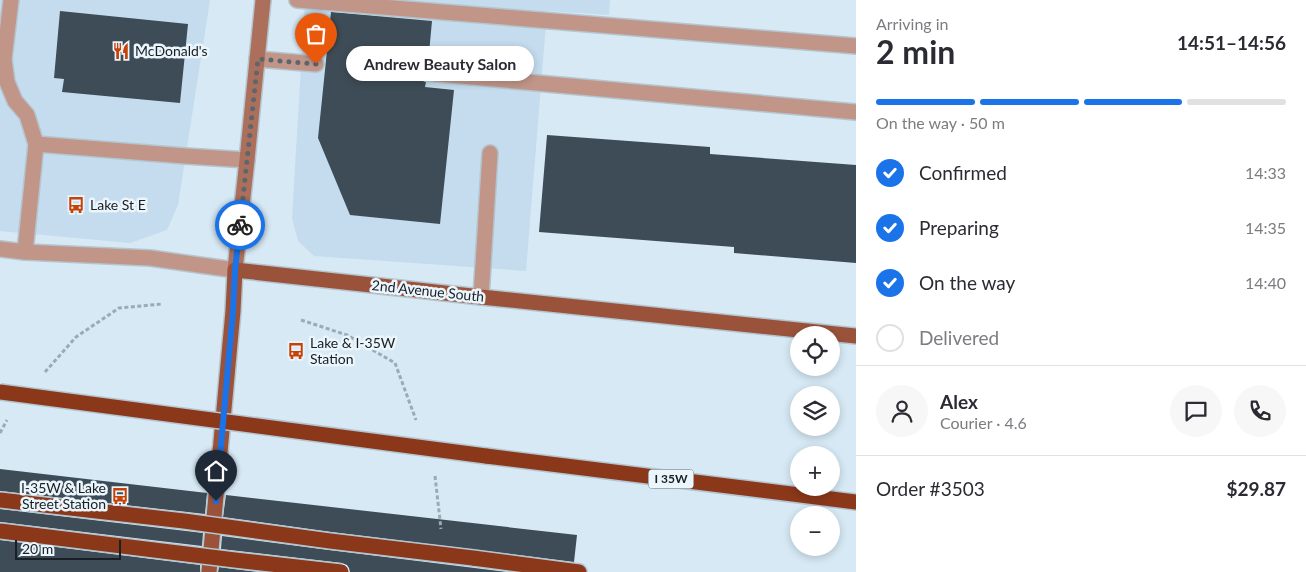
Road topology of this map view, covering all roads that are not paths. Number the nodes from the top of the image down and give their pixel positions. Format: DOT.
graph roads {
  1 [pos="11,0"];
  2 [pos="263,0"];
  3 [pos="297,0"];
  4 [pos="856,46"];
  5 [pos="258,59"];
  6 [pos="316,64"];
  7 [pos="426,73"];
  8 [pos="856,112"];
  9 [pos="36,144"];
  10 [pos="490,153"];
  11 [pos="248,160"];
  12 [pos="0,249"];
  13 [pos="25,252"];
  14 [pos="235,270"];
  15 [pos="481,297"];
  16 [pos="856,336"];
  17 [pos="0,392"];
  18 [pos="0,500"];
  19 [pos="856,502"];
  20 [pos="0,531"];
  21 [pos="209,572"];
  22 [pos="340,572"];
  23 [pos="579,572"];
  1 -- 9 [label="street"];
  2 -- 5 [label="main road"];
  3 -- 4 [label="street"];
  5 -- 6 [label="street"];
  5 -- 11 [label="main road"];
  7 -- 8 [label="street"];
  9 -- 11 [label="street"];
  9 -- 13 [label="street"];
  10 -- 15 [label="street"];
  11 -- 14 [label="main road"];
  12 -- 13 [label="street, 2nd Avenue South"];
  13 -- 14 [label="street, 2nd Avenue South"];
  14 -- 15 [label="main road, 2nd Avenue South"];
  14 -- 21 [label="main road"];
  15 -- 16 [label="main road, 2nd Avenue South"];
  17 -- 19 [label="highway, I 35W, bridge"];
  18 -- 23 [label="highway, bridge"];
  20 -- 22 [label="highway, bridge"];
}
